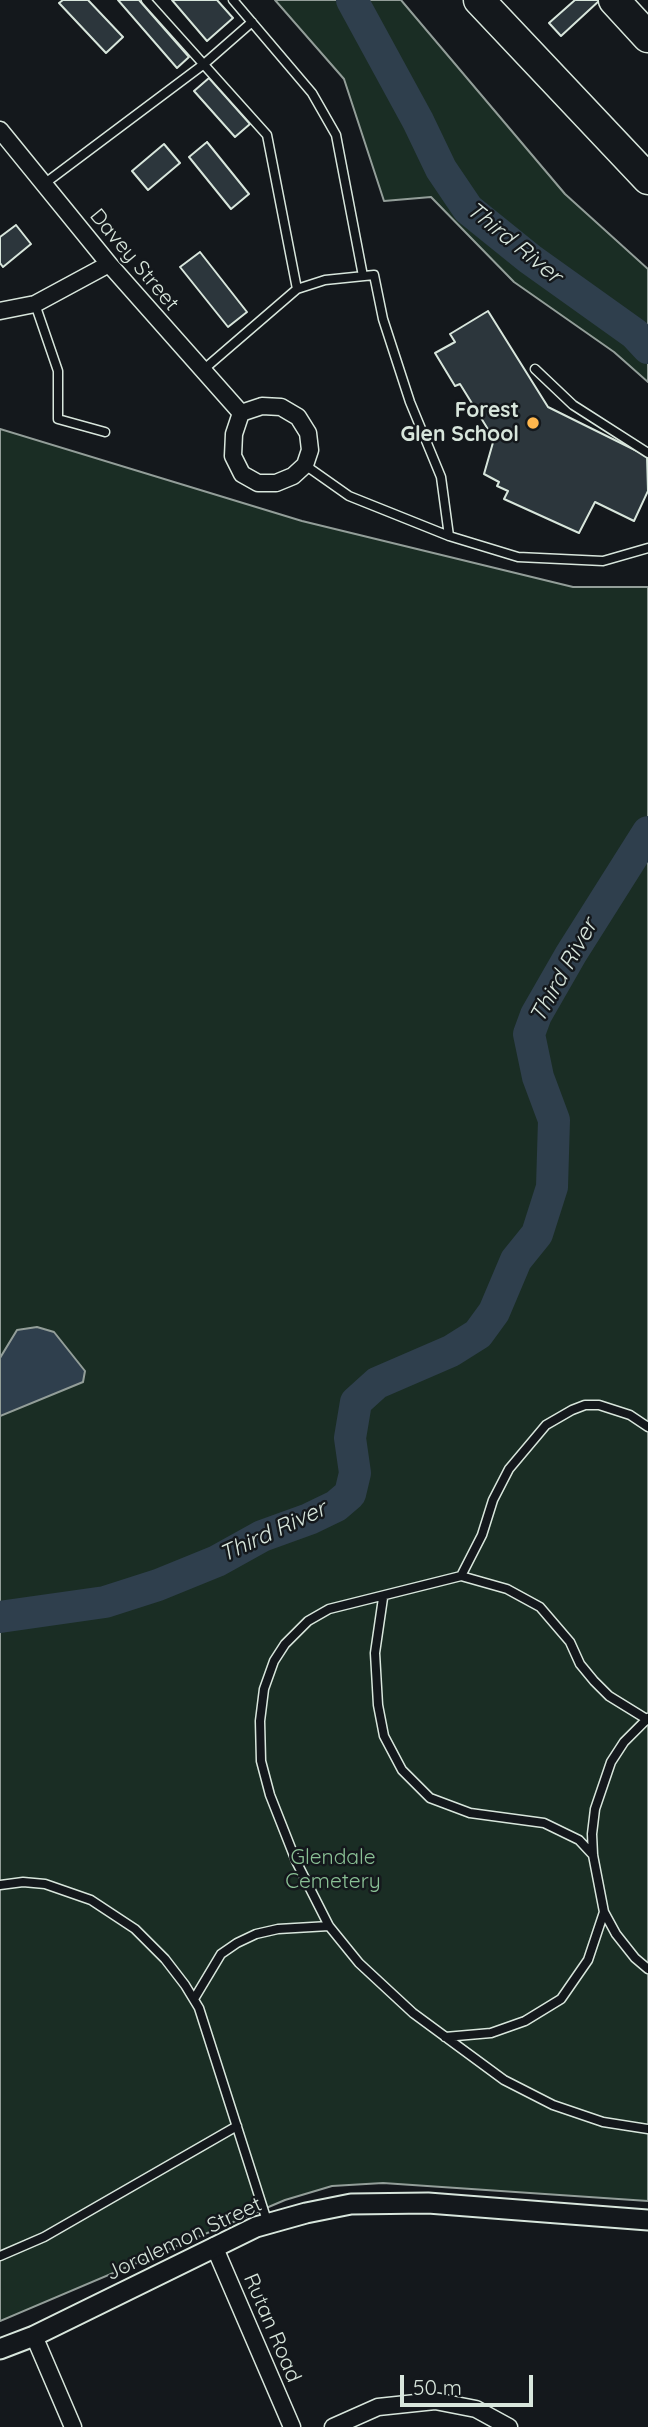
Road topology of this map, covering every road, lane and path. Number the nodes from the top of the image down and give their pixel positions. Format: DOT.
graph roads {
  1 [pos="146,0"];
  2 [pos="233,0"];
  3 [pos="480,0"];
  4 [pos="614,0"];
  5 [pos="251,22"];
  6 [pos="648,37"];
  7 [pos="204,64"];
  8 [pos="0,130"];
  9 [pos="648,179"];
  10 [pos="44,184"];
  11 [pos="109,264"];
  12 [pos="363,276"];
  13 [pos="297,289"];
  14 [pos="35,304"];
  15 [pos="0,311"];
  16 [pos="534,369"];
  17 [pos="203,370"];
  18 [pos="241,413"];
  19 [pos="105,432"];
  20 [pos="648,453"];
  21 [pos="305,465"];
  22 [pos="449,536"];
  23 [pos="648,548"];
  24 [pos="648,1427"];
  25 [pos="461,1576"];
  26 [pos="383,1598"];
  27 [pos="648,1719"];
  28 [pos="593,1855"];
  29 [pos="0,1885"];
  30 [pos="604,1912"];
  31 [pos="329,1926"];
  32 [pos="648,1969"];
  33 [pos="194,1999"];
  34 [pos="445,2037"];
  35 [pos="237,2126"];
  36 [pos="648,2129"];
  37 [pos="648,2220"];
  38 [pos="268,2224"];
  39 [pos="214,2246"];
  40 [pos="0,2256"];
  41 [pos="34,2336"];
  42 [pos="0,2349"];
  43 [pos="73,2427"];
  44 [pos="292,2427"];
  45 [pos="333,2427"];
  46 [pos="509,2427"];
  1 -- 7 [label="lane"];
  2 -- 5 [label="lane"];
  3 -- 9 [label="highway"];
  4 -- 6 [label="highway"];
  5 -- 7 [label="lane"];
  5 -- 12 [label="lane"];
  7 -- 10 [label="lane"];
  7 -- 13 [label="lane"];
  8 -- 10 [label="street, Davey Street"];
  10 -- 11 [label="street, Davey Street"];
  11 -- 14 [label="street"];
  11 -- 17 [label="street, Davey Street"];
  12 -- 13 [label="lane"];
  12 -- 22 [label="lane"];
  13 -- 17 [label="lane"];
  14 -- 15 [label="street"];
  14 -- 19 [label="lane"];
  16 -- 20 [label="lane"];
  17 -- 18 [label="street, Davey Street"];
  18 -- 21 [label="street"];
  18 -- 21 [label="street"];
  21 -- 22 [label="lane"];
  22 -- 23 [label="lane"];
  24 -- 25 [label="lane"];
  25 -- 26 [label="lane"];
  25 -- 27 [label="lane"];
  26 -- 28 [label="lane"];
  26 -- 31 [label="lane"];
  27 -- 28 [label="lane"];
  28 -- 30 [label="lane"];
  29 -- 33 [label="lane"];
  30 -- 32 [label="lane"];
  30 -- 34 [label="lane"];
  31 -- 33 [label="lane"];
  31 -- 34 [label="lane"];
  33 -- 35 [label="lane"];
  34 -- 36 [label="lane"];
  35 -- 38 [label="lane"];
  35 -- 40 [label="lane"];
  37 -- 38 [label="street, Joralemon Street"];
  38 -- 39 [label="street, Joralemon Street"];
  39 -- 41 [label="street, Joralemon Street"];
  39 -- 44 [label="street, Rutan Road"];
  41 -- 42 [label="street, Joralemon Street"];
  41 -- 43 [label="street"];
  45 -- 46 [label="street"];
}
